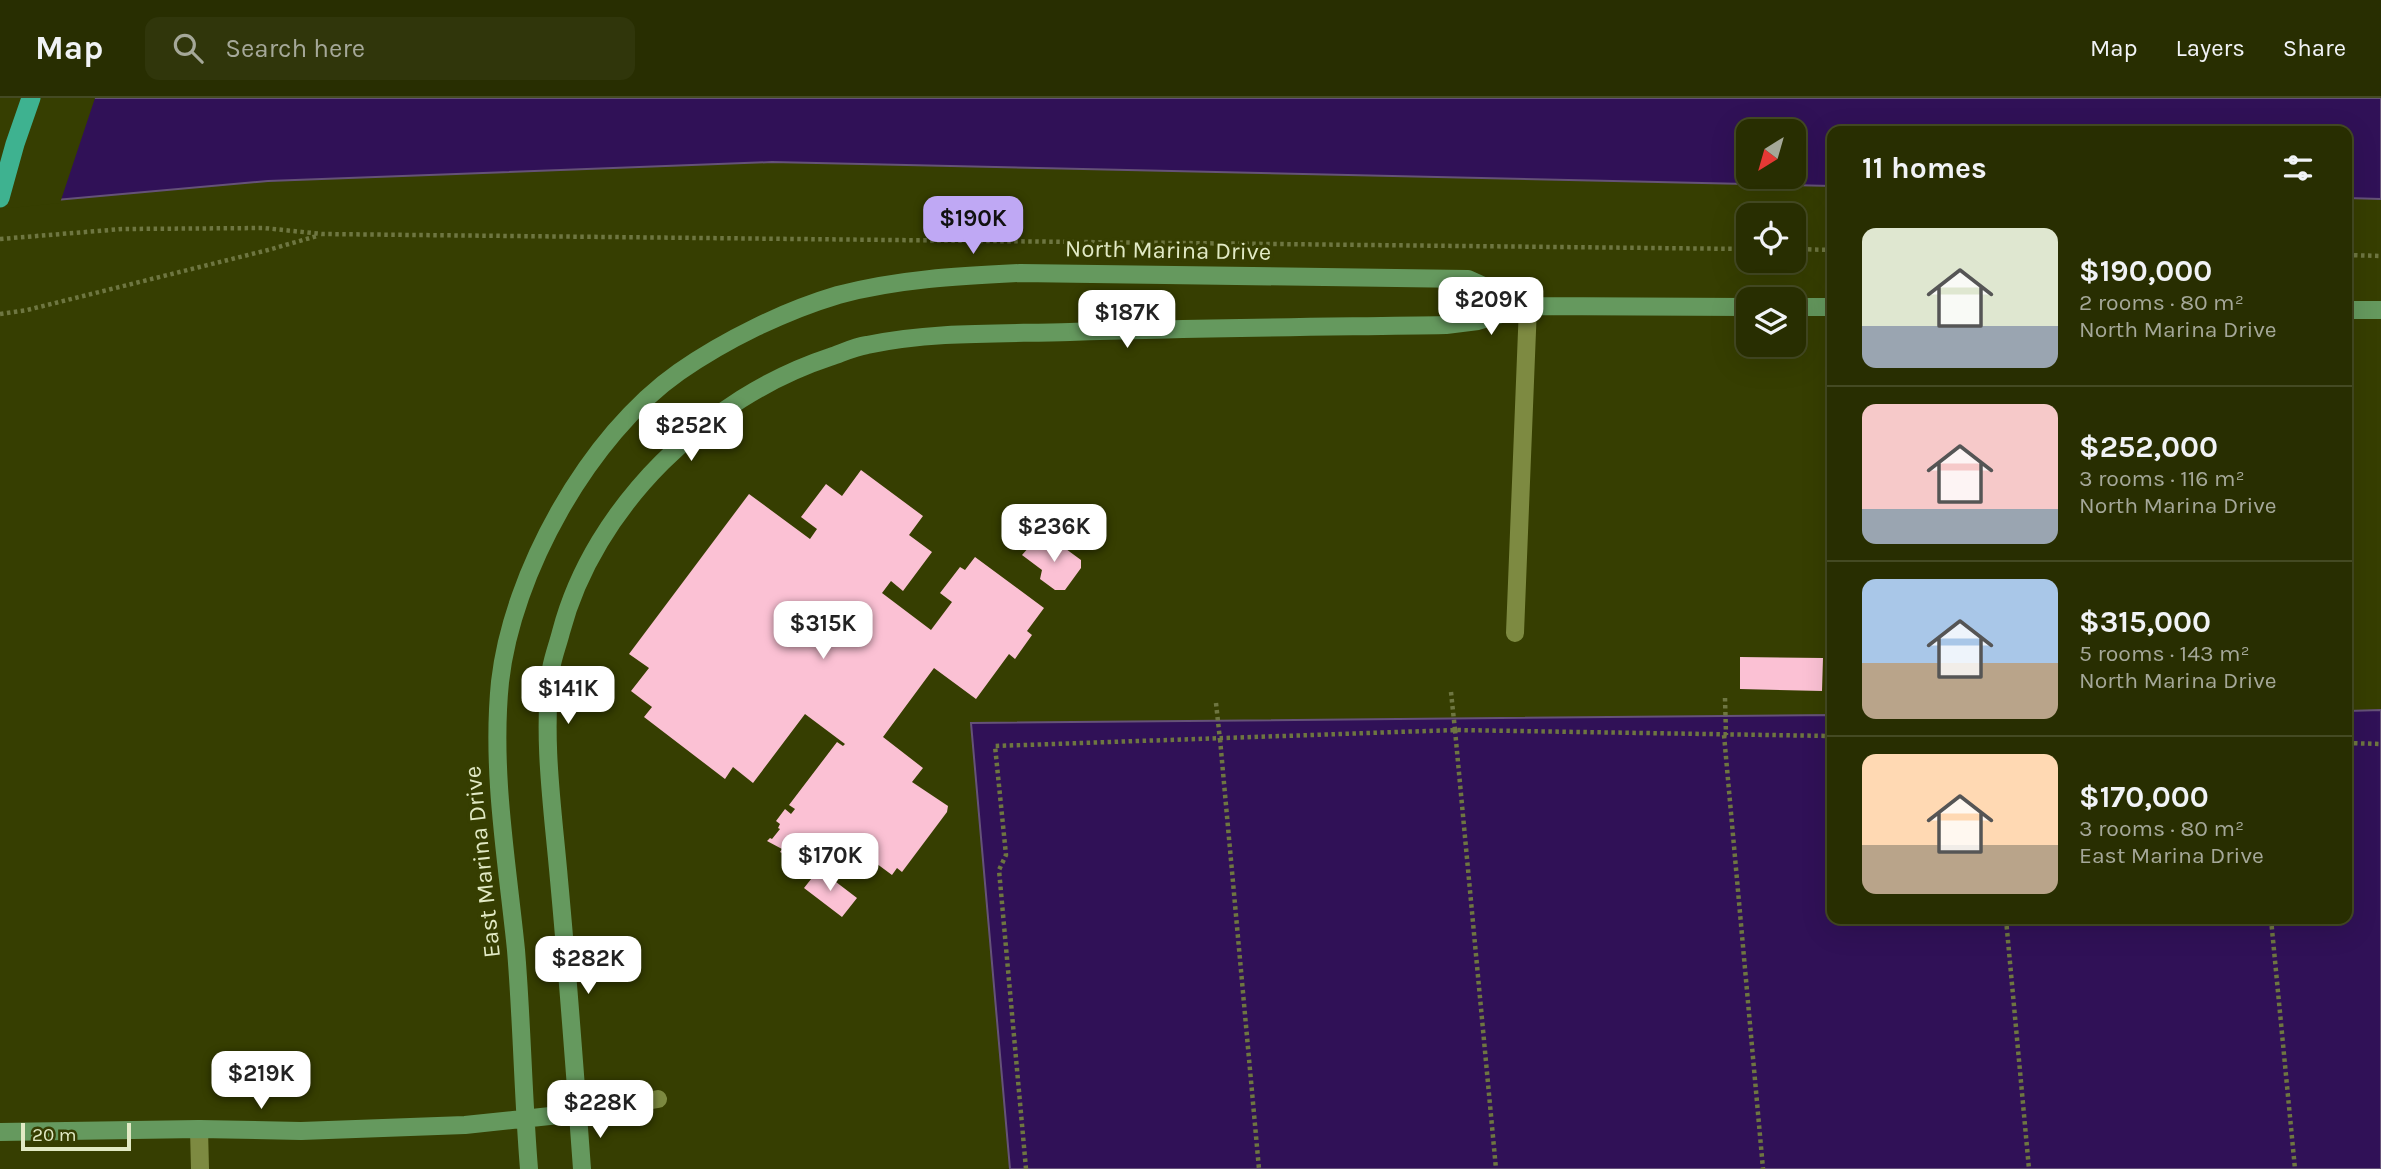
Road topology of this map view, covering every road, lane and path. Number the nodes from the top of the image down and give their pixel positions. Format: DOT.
graph roads {
  1 [pos="31,98"];
  2 [pos="0,198"];
  3 [pos="322,234"];
  4 [pos="0,239"];
  5 [pos="1736,249"];
  6 [pos="1806,249"];
  7 [pos="1827,250"];
  8 [pos="2352,255"];
  9 [pos="2381,256"];
  10 [pos="1528,306"];
  11 [pos="1736,307"];
  12 [pos="1806,307"];
  13 [pos="1827,307"];
  14 [pos="2352,310"];
  15 [pos="2381,310"];
  16 [pos="0,314"];
  17 [pos="537,555"];
  18 [pos="1515,634"];
  19 [pos="1451,692"];
  20 [pos="1725,698"];
  21 [pos="1216,703"];
  22 [pos="1455,730"];
  23 [pos="1724,735"];
  24 [pos="1827,736"];
  25 [pos="1220,739"];
  26 [pos="2352,744"];
  27 [pos="2381,744"];
  28 [pos="1458,762"];
  29 [pos="1727,769"];
  30 [pos="1223,771"];
  31 [pos="2006,924"];
  32 [pos="2271,924"];
  33 [pos="659,1099"];
  34 [pos="578,1113"];
  35 [pos="525,1119"];
  36 [pos="199,1129"];
  37 [pos="0,1132"];
  38 [pos="200,1169"];
  39 [pos="529,1169"];
  40 [pos="582,1169"];
  41 [pos="1026,1169"];
  42 [pos="1259,1169"];
  43 [pos="1496,1169"];
  44 [pos="1763,1169"];
  45 [pos="2029,1169"];
  46 [pos="2295,1169"];
  1 -- 2 [label="highway"];
  3 -- 4 [label="path"];
  3 -- 5 [label="path"];
  3 -- 16 [label="path"];
  6 -- 7 [label="path"];
  8 -- 9 [label="path"];
  10 -- 11 [label="main road, North Marina Drive"];
  10 -- 17 [label="main road, North Marina Drive"];
  10 -- 18 [label="lane"];
  10 -- 34 [label="main road, North Marina Drive"];
  12 -- 13 [label="main road"];
  14 -- 15 [label="main road"];
  17 -- 35 [label="main road, East Marina Drive"];
  19 -- 28 [label="path"];
  20 -- 29 [label="path"];
  21 -- 30 [label="path"];
  22 -- 23 [label="path"];
  22 -- 25 [label="path"];
  22 -- 28 [label="path"];
  23 -- 24 [label="path"];
  23 -- 29 [label="path"];
  25 -- 30 [label="path"];
  25 -- 41 [label="path"];
  26 -- 27 [label="path"];
  28 -- 43 [label="path"];
  29 -- 44 [label="path"];
  30 -- 42 [label="path"];
  31 -- 45 [label="path"];
  32 -- 46 [label="path"];
  33 -- 34 [label="lane"];
  34 -- 35 [label="main road"];
  34 -- 40 [label="main road"];
  35 -- 36 [label="main road"];
  35 -- 39 [label="main road, East Marina Drive"];
  36 -- 37 [label="main road"];
  36 -- 38 [label="lane"];
}
